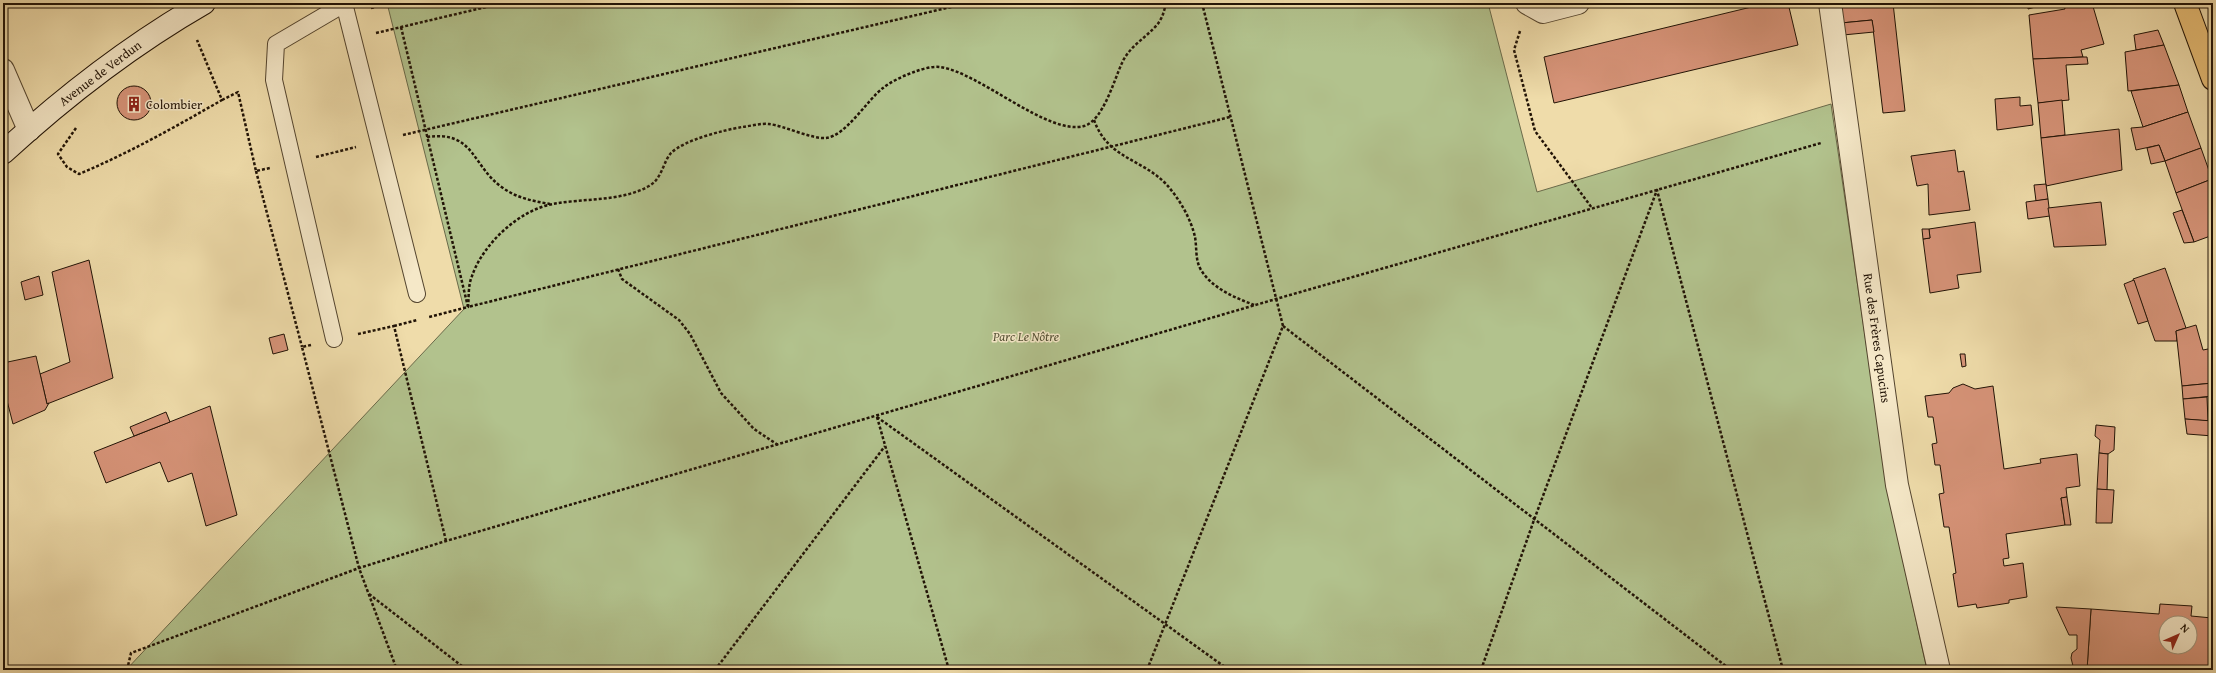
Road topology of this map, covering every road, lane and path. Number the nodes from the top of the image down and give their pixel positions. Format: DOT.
graph roads {
  1 [pos="344,3"];
  2 [pos="503,3"];
  3 [pos="968,3"];
  4 [pos="1166,3"];
  5 [pos="1202,3"];
  6 [pos="1528,3"];
  7 [pos="1578,3"];
  8 [pos="1830,3"];
  9 [pos="2185,3"];
  10 [pos="195,8"];
  11 [pos="401,27"];
  12 [pos="354,38"];
  13 [pos="3,70"];
  14 [pos="2213,79"];
  15 [pos="222,100"];
  16 [pos="58,103"];
  17 [pos="1230,117"];
  18 [pos="1094,120"];
  19 [pos="29,130"];
  20 [pos="425,130"];
  21 [pos="1849,135"];
  22 [pos="402,136"];
  23 [pos="426,137"];
  24 [pos="363,145"];
  25 [pos="1112,147"];
  26 [pos="3,154"];
  27 [pos="310,158"];
  28 [pos="271,167"];
  29 [pos="256,171"];
  30 [pos="1657,190"];
  31 [pos="550,204"];
  32 [pos="1592,208"];
  33 [pos="618,269"];
  34 [pos="417,294"];
  35 [pos="1276,299"];
  36 [pos="1255,305"];
  37 [pos="468,307"];
  38 [pos="394,326"];
  39 [pos="1283,326"];
  40 [pos="334,339"];
  41 [pos="302,347"];
  42 [pos="877,417"];
  43 [pos="778,445"];
  44 [pos="885,446"];
  45 [pos="1534,520"];
  46 [pos="446,541"];
  47 [pos="359,568"];
  48 [pos="368,594"];
  49 [pos="1166,625"];
  50 [pos="127,670"];
  51 [pos="397,670"];
  52 [pos="467,670"];
  53 [pos="715,670"];
  54 [pos="949,670"];
  55 [pos="1147,670"];
  56 [pos="1229,670"];
  57 [pos="1481,670"];
  58 [pos="1731,670"];
  59 [pos="1783,670"];
  60 [pos="1939,670"];
  1 -- 12 [label="lane"];
  1 -- 40 [label="lane"];
  2 -- 11 [label="path"];
  3 -- 20 [label="path"];
  4 -- 18 [label="path"];
  5 -- 17 [label="path"];
  6 -- 7 [label="street"];
  6 -- 32 [label="path"];
  8 -- 21 [label="street, Rue des Frères Capucins"];
  9 -- 14 [label="main road"];
  10 -- 15 [label="path"];
  10 -- 16 [label="street, Avenue de Verdun"];
  11 -- 12 [label="path"];
  11 -- 20 [label="path"];
  12 -- 34 [label="lane"];
  13 -- 19 [label="street"];
  15 -- 16 [label="path"];
  15 -- 29 [label="path"];
  16 -- 19 [label="street, Avenue de Verdun"];
  17 -- 25 [label="path"];
  17 -- 35 [label="path"];
  18 -- 25 [label="path"];
  18 -- 31 [label="path"];
  19 -- 26 [label="street, Avenue de Verdun"];
  20 -- 22 [label="path"];
  20 -- 23 [label="path"];
  21 -- 30 [label="path"];
  21 -- 60 [label="street, Rue des Frères Capucins"];
  23 -- 31 [label="path"];
  23 -- 37 [label="path"];
  24 -- 27 [label="path"];
  25 -- 33 [label="path"];
  25 -- 36 [label="path"];
  28 -- 29 [label="path"];
  29 -- 41 [label="path"];
  30 -- 32 [label="path"];
  30 -- 45 [label="path"];
  30 -- 59 [label="path"];
  31 -- 37 [label="path"];
  32 -- 35 [label="path"];
  33 -- 37 [label="path"];
  33 -- 43 [label="path"];
  35 -- 36 [label="path"];
  35 -- 39 [label="path"];
  36 -- 42 [label="path"];
  37 -- 38 [label="path"];
  38 -- 40 [label="path"];
  38 -- 46 [label="path"];
  39 -- 45 [label="path"];
  39 -- 49 [label="path"];
  40 -- 41 [label="path"];
  41 -- 47 [label="path"];
  42 -- 43 [label="path"];
  42 -- 44 [label="path"];
  42 -- 49 [label="path"];
  43 -- 46 [label="path"];
  44 -- 53 [label="path"];
  44 -- 54 [label="path"];
  45 -- 57 [label="path"];
  45 -- 58 [label="path"];
  46 -- 47 [label="path"];
  47 -- 48 [label="path"];
  47 -- 50 [label="path"];
  48 -- 51 [label="path"];
  48 -- 52 [label="path"];
  49 -- 55 [label="path"];
  49 -- 56 [label="path"];
}
